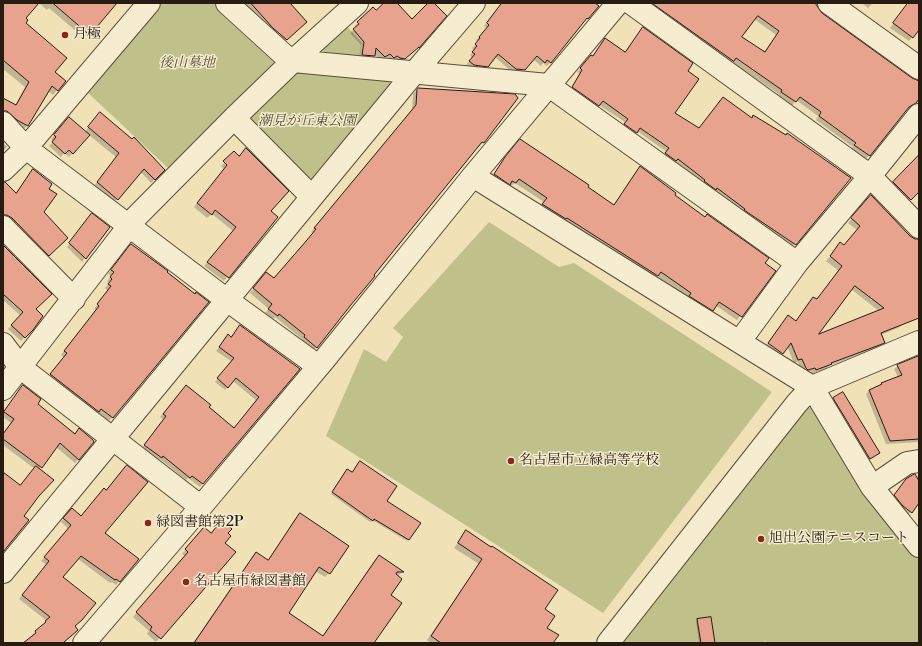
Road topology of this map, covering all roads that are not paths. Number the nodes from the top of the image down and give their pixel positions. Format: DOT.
graph roads {
  1 [pos="149,3"];
  2 [pos="227,3"];
  3 [pos="356,3"];
  4 [pos="474,3"];
  5 [pos="618,3"];
  6 [pos="631,3"];
  7 [pos="829,3"];
  8 [pos="293,61"];
  9 [pos="919,68"];
  10 [pos="414,73"];
  11 [pos="548,85"];
  12 [pos="919,115"];
  13 [pos="234,118"];
  14 [pos="3,123"];
  15 [pos="26,148"];
  16 [pos="3,170"];
  17 [pos="474,176"];
  18 [pos="870,176"];
  19 [pos="312,197"];
  20 [pos="128,226"];
  21 [pos="3,227"];
  22 [pos="919,227"];
  23 [pos="796,263"];
  24 [pos="74,299"];
  25 [pos="227,300"];
  26 [pos="740,341"];
  27 [pos="919,342"];
  28 [pos="3,344"];
  29 [pos="318,366"];
  30 [pos="20,367"];
  31 [pos="812,387"];
  32 [pos="3,389"];
  33 [pos="113,439"];
  34 [pos="919,461"];
  35 [pos="872,487"];
  36 [pos="201,507"];
  37 [pos="919,546"];
  38 [pos="3,572"];
  39 [pos="91,641"];
  40 [pos="608,643"];
  1 -- 15 [label="street"];
  2 -- 8 [label="street"];
  3 -- 8 [label="street"];
  4 -- 10 [label="street"];
  5 -- 11 [label="street"];
  6 -- 18 [label="street"];
  7 -- 9 [label="street"];
  8 -- 10 [label="street"];
  8 -- 13 [label="street"];
  10 -- 11 [label="street"];
  10 -- 19 [label="street"];
  11 -- 17 [label="street"];
  11 -- 23 [label="street"];
  12 -- 18 [label="street"];
  13 -- 19 [label="street"];
  13 -- 20 [label="street"];
  14 -- 15 [label="street"];
  15 -- 16 [label="street"];
  15 -- 20 [label="street"];
  17 -- 26 [label="street"];
  17 -- 29 [label="street"];
  18 -- 22 [label="street"];
  18 -- 23 [label="street"];
  19 -- 25 [label="street"];
  20 -- 24 [label="street"];
  20 -- 25 [label="street"];
  21 -- 24 [label="street"];
  23 -- 26 [label="street"];
  24 -- 30 [label="street"];
  25 -- 29 [label="street"];
  25 -- 33 [label="street"];
  26 -- 31 [label="street"];
  27 -- 31 [label="street"];
  28 -- 30 [label="street"];
  29 -- 36 [label="street"];
  30 -- 32 [label="street"];
  30 -- 33 [label="street"];
  31 -- 35 [label="street"];
  31 -- 40 [label="street"];
  33 -- 36 [label="street"];
  33 -- 38 [label="street"];
  34 -- 35 [label="street"];
  35 -- 37 [label="street"];
  36 -- 39 [label="street"];
}
